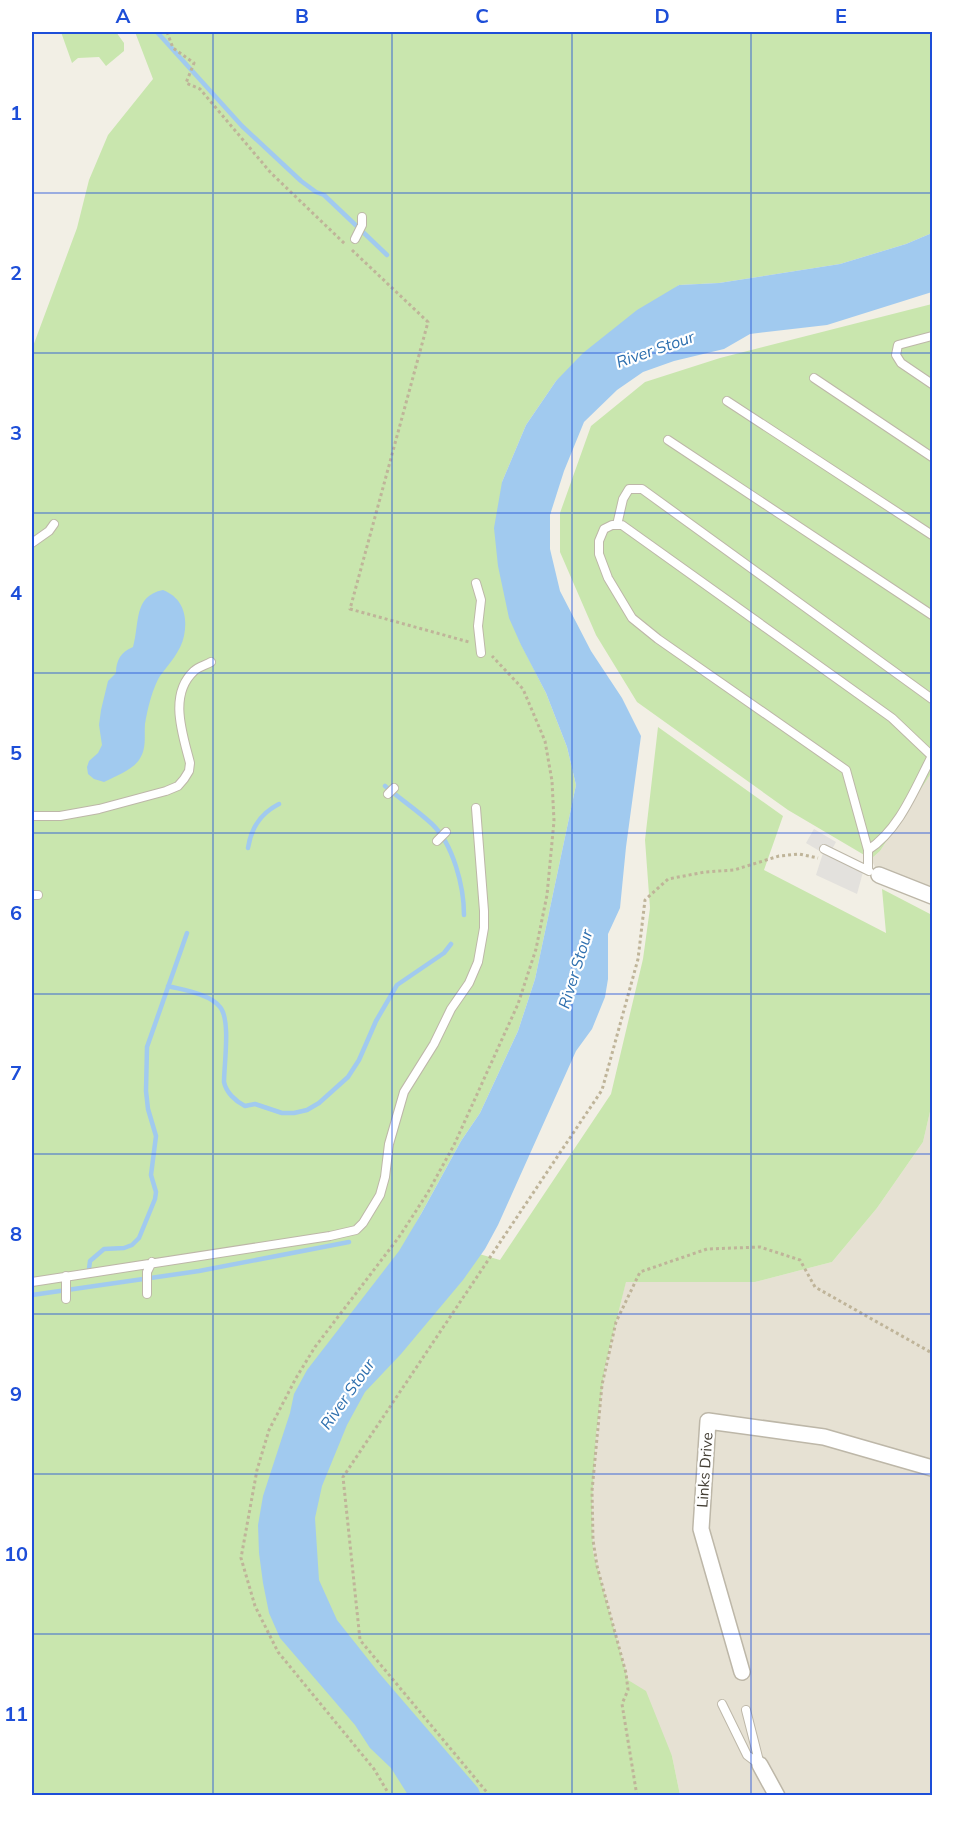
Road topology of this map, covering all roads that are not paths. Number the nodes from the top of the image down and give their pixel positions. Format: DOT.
graph roads {
  1 [pos="362,217"];
  2 [pos="355,239"];
  3 [pos="933,336"];
  4 [pos="814,378"];
  5 [pos="933,384"];
  6 [pos="728,400"];
  7 [pos="668,440"];
  8 [pos="933,457"];
  9 [pos="54,524"];
  10 [pos="617,525"];
  11 [pos="933,535"];
  12 [pos="32,543"];
  13 [pos="476,583"];
  14 [pos="933,615"];
  15 [pos="480,650"];
  16 [pos="211,662"];
  17 [pos="933,699"];
  18 [pos="933,756"];
  19 [pos="476,808"];
  20 [pos="32,816"];
  21 [pos="446,832"];
  22 [pos="437,841"];
  23 [pos="824,849"];
  24 [pos="868,850"];
  25 [pos="873,873"];
  26 [pos="933,896"];
  27 [pos="152,1262"];
  28 [pos="66,1276"];
  29 [pos="32,1282"];
  30 [pos="147,1294"];
  31 [pos="66,1299"];
  32 [pos="933,1468"];
  33 [pos="742,1672"];
  34 [pos="722,1704"];
  35 [pos="746,1710"];
  36 [pos="760,1765"];
  37 [pos="777,1796"];
  1 -- 2 [label="lane"];
  3 -- 5 [label="lane"];
  4 -- 8 [label="lane"];
  6 -- 11 [label="lane"];
  7 -- 14 [label="lane"];
  9 -- 12 [label="lane"];
  10 -- 17 [label="lane"];
  10 -- 18 [label="lane"];
  10 -- 24 [label="lane"];
  13 -- 15 [label="lane"];
  16 -- 20 [label="lane"];
  18 -- 24 [label="lane"];
  19 -- 27 [label="lane"];
  21 -- 22 [label="lane"];
  23 -- 25 [label="lane"];
  24 -- 25 [label="lane"];
  25 -- 26 [label="street"];
  27 -- 28 [label="lane"];
  27 -- 30 [label="lane"];
  28 -- 29 [label="lane"];
  28 -- 31 [label="lane"];
  32 -- 33 [label="street, Links Drive"];
  34 -- 36 [label="lane"];
  35 -- 36 [label="lane"];
  36 -- 37 [label="street"];
}
